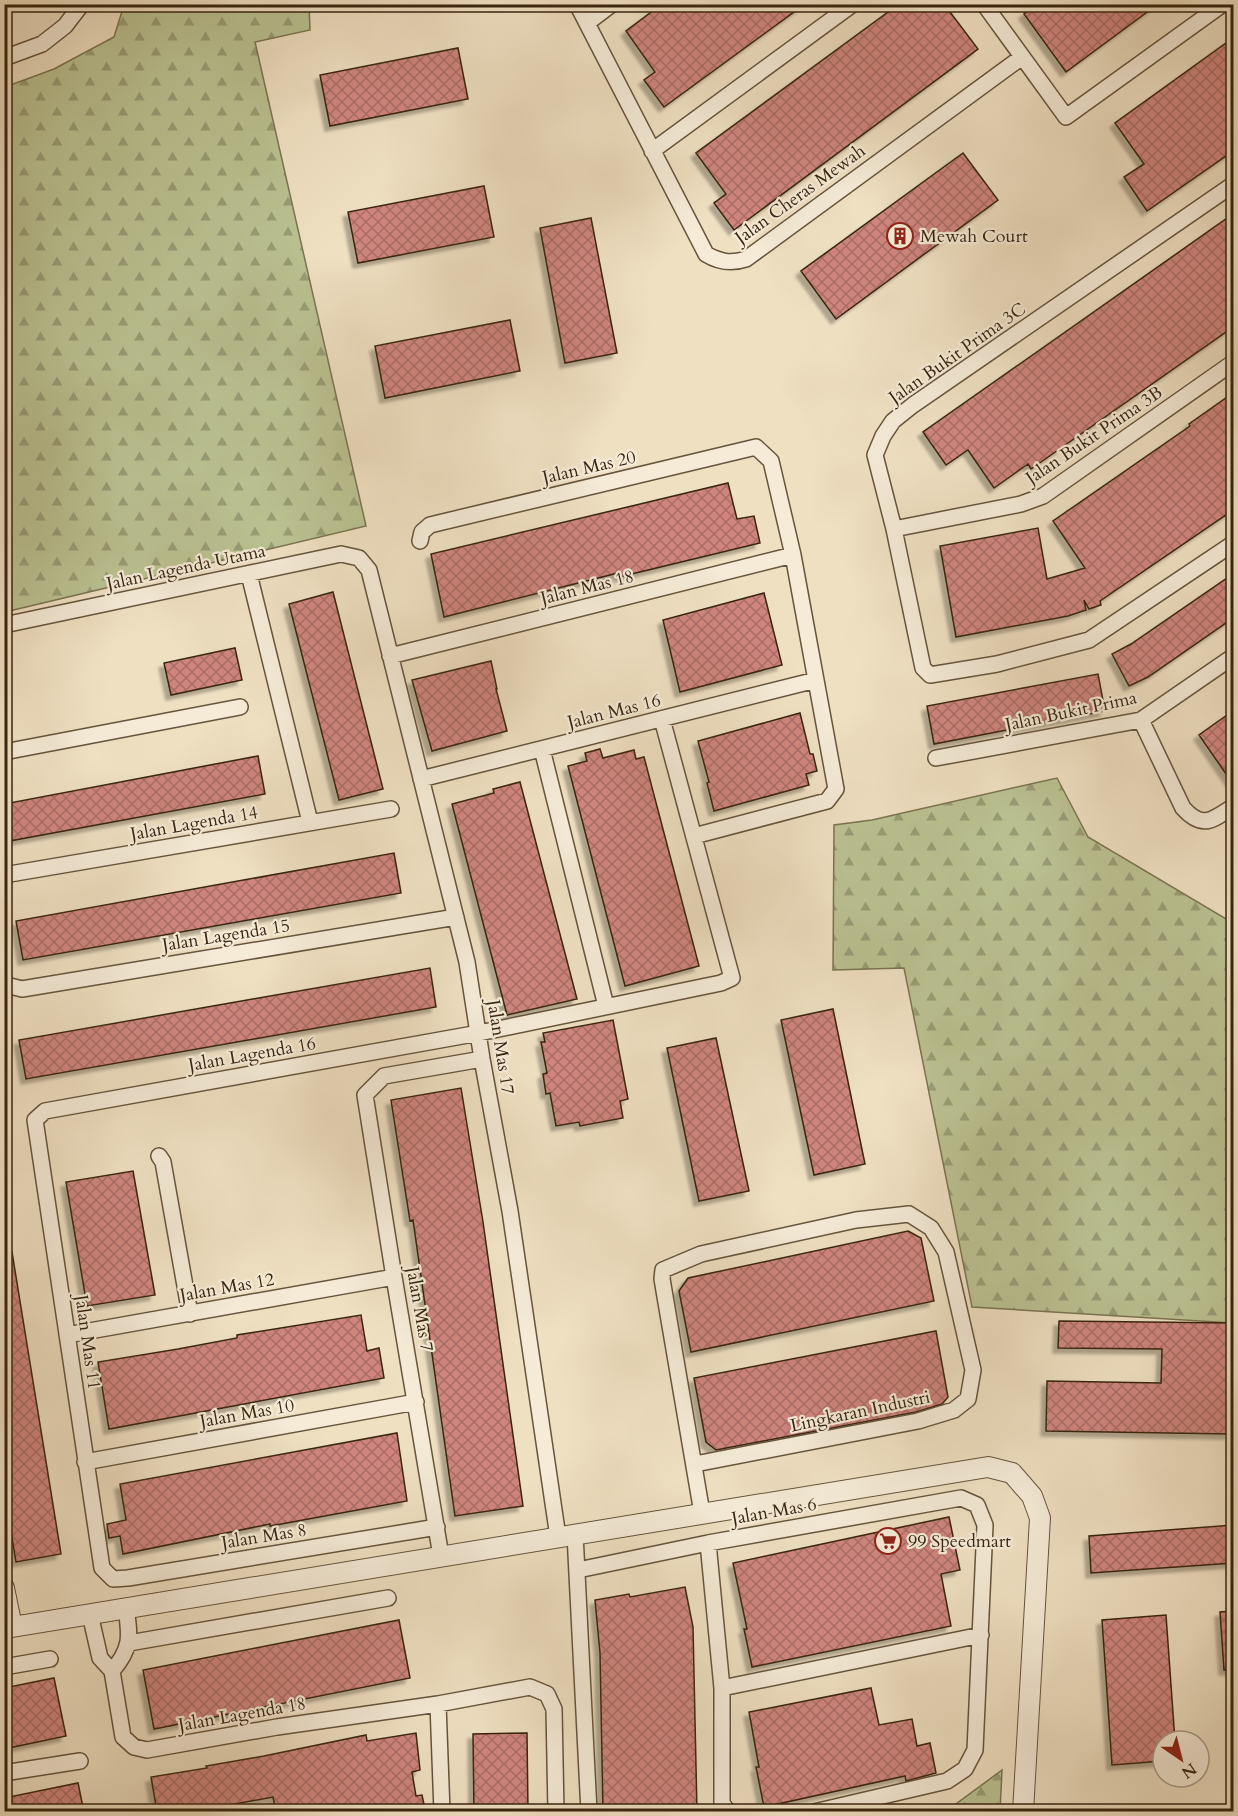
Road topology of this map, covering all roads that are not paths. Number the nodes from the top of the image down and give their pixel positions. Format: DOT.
graph roads {
  1 [pos="82,4"];
  2 [pos="577,4"];
  3 [pos="612,4"];
  4 [pos="853,4"];
  5 [pos="984,4"];
  6 [pos="1224,4"];
  7 [pos="587,22"];
  8 [pos="1022,57"];
  9 [pos="4,58"];
  10 [pos="652,151"];
  11 [pos="1233,184"];
  12 [pos="1233,362"];
  13 [pos="894,529"];
  14 [pos="420,541"];
  15 [pos="1233,543"];
  16 [pos="792,555"];
  17 [pos="369,570"];
  18 [pos="249,574"];
  19 [pos="4,625"];
  20 [pos="390,656"];
  21 [pos="1233,656"];
  22 [pos="816,680"];
  23 [pos="240,707"];
  24 [pos="662,718"];
  25 [pos="1141,720"];
  26 [pos="542,749"];
  27 [pos="4,752"];
  28 [pos="936,758"];
  29 [pos="421,779"];
  30 [pos="1233,806"];
  31 [pos="391,809"];
  32 [pos="310,822"];
  33 [pos="694,836"];
  34 [pos="4,875"];
  35 [pos="456,917"];
  36 [pos="4,983"];
  37 [pos="606,1006"];
  38 [pos="479,1033"];
  39 [pos="482,1059"];
  40 [pos="35,1120"];
  41 [pos="159,1156"];
  42 [pos="394,1277"];
  43 [pos="190,1314"];
  44 [pos="67,1335"];
  45 [pos="416,1402"];
  46 [pos="86,1462"];
  47 [pos="694,1464"];
  48 [pos="867,1486"];
  49 [pos="702,1513"];
  50 [pos="869,1514"];
  51 [pos="437,1527"];
  52 [pos="566,1535"];
  53 [pos="708,1543"];
  54 [pos="441,1556"];
  55 [pos="102,1569"];
  56 [pos="578,1570"];
  57 [pos="4,1588"];
  58 [pos="388,1598"];
  59 [pos="126,1608"];
  60 [pos="90,1614"];
  61 [pos="8,1628"];
  62 [pos="981,1635"];
  63 [pos="129,1643"];
  64 [pos="50,1659"];
  65 [pos="4,1667"];
  66 [pos="112,1671"];
  67 [pos="722,1688"];
  68 [pos="438,1704"];
  69 [pos="80,1761"];
  70 [pos="4,1773"];
  71 [pos="442,1812"];
  72 [pos="556,1812"];
  73 [pos="589,1812"];
  74 [pos="728,1812"];
  75 [pos="814,1812"];
  76 [pos="1023,1812"];
  1 -- 9 [label="street"];
  2 -- 7 [label="street, Jalan Cheras Mewah"];
  3 -- 7 [label="street"];
  4 -- 10 [label="street"];
  5 -- 8 [label="street"];
  6 -- 8 [label="street"];
  7 -- 10 [label="street, Jalan Cheras Mewah"];
  8 -- 10 [label="street, Jalan Cheras Mewah"];
  11 -- 13 [label="street, Jalan Bukit Prima 3C"];
  12 -- 13 [label="street, Jalan Bukit Prima 3B"];
  13 -- 15 [label="street, Jalan Bukit Prima 3C"];
  14 -- 16 [label="street, Jalan Mas 20"];
  16 -- 20 [label="street, Jalan Mas 18"];
  16 -- 22 [label="street"];
  17 -- 18 [label="street, Jalan Lagenda Utama"];
  17 -- 20 [label="street, Jalan Mas 17"];
  18 -- 19 [label="street, Jalan Lagenda Utama"];
  18 -- 32 [label="street"];
  20 -- 29 [label="street, Jalan Mas 17"];
  21 -- 25 [label="street, Jalan Bukit Prima"];
  22 -- 24 [label="street, Jalan Mas 16"];
  22 -- 33 [label="street"];
  23 -- 27 [label="street"];
  24 -- 26 [label="street, Jalan Mas 16"];
  24 -- 33 [label="street"];
  25 -- 28 [label="street, Jalan Bukit Prima"];
  25 -- 30 [label="street"];
  26 -- 29 [label="street, Jalan Mas 16"];
  26 -- 37 [label="street"];
  29 -- 35 [label="street, Jalan Mas 17"];
  31 -- 32 [label="street, Jalan Lagenda 14"];
  32 -- 34 [label="street, Jalan Lagenda 14"];
  33 -- 37 [label="street, Jalan Lagenda 16"];
  35 -- 36 [label="street, Jalan Lagenda 15"];
  35 -- 38 [label="street, Jalan Mas 17"];
  37 -- 38 [label="street, Jalan Lagenda 16"];
  38 -- 39 [label="street, Jalan Mas 17"];
  38 -- 40 [label="street, Jalan Lagenda 16"];
  39 -- 42 [label="street, Jalan Mas 7"];
  39 -- 52 [label="street, Jalan Mas 17"];
  40 -- 44 [label="street, Jalan Mas 11"];
  41 -- 43 [label="street"];
  42 -- 43 [label="street, Jalan Mas 12"];
  42 -- 45 [label="street, Jalan Mas 7"];
  43 -- 44 [label="street, Jalan Mas 12"];
  44 -- 46 [label="street, Jalan Mas 11"];
  45 -- 46 [label="street, Jalan Mas 10"];
  45 -- 51 [label="street, Jalan Mas 7"];
  46 -- 55 [label="street, Jalan Mas 11"];
  47 -- 47 [label="street, Lingkaran Industri"];
  47 -- 49 [label="street"];
  48 -- 49 [label="street"];
  48 -- 50 [label="street"];
  48 -- 76 [label="street"];
  49 -- 52 [label="street"];
  50 -- 53 [label="street, Jalan Mas 6"];
  50 -- 62 [label="street, Jalan Mas 6"];
  51 -- 54 [label="street, Jalan Mas 7"];
  51 -- 55 [label="street, Jalan Mas 8"];
  52 -- 54 [label="street"];
  52 -- 56 [label="street, Jalan Mas 17"];
  53 -- 56 [label="street, Jalan Mas 6"];
  53 -- 67 [label="street"];
  54 -- 59 [label="street"];
  56 -- 73 [label="street, Jalan Mas 17"];
  57 -- 61 [label="street"];
  58 -- 63 [label="street"];
  59 -- 60 [label="street"];
  59 -- 63 [label="street"];
  60 -- 61 [label="street"];
  60 -- 66 [label="street"];
  62 -- 67 [label="street"];
  62 -- 75 [label="street"];
  63 -- 66 [label="street"];
  64 -- 65 [label="street"];
  66 -- 68 [label="street, Jalan Lagenda 18"];
  67 -- 74 [label="street"];
  68 -- 71 [label="street"];
  68 -- 72 [label="street"];
  69 -- 70 [label="street"];
}
